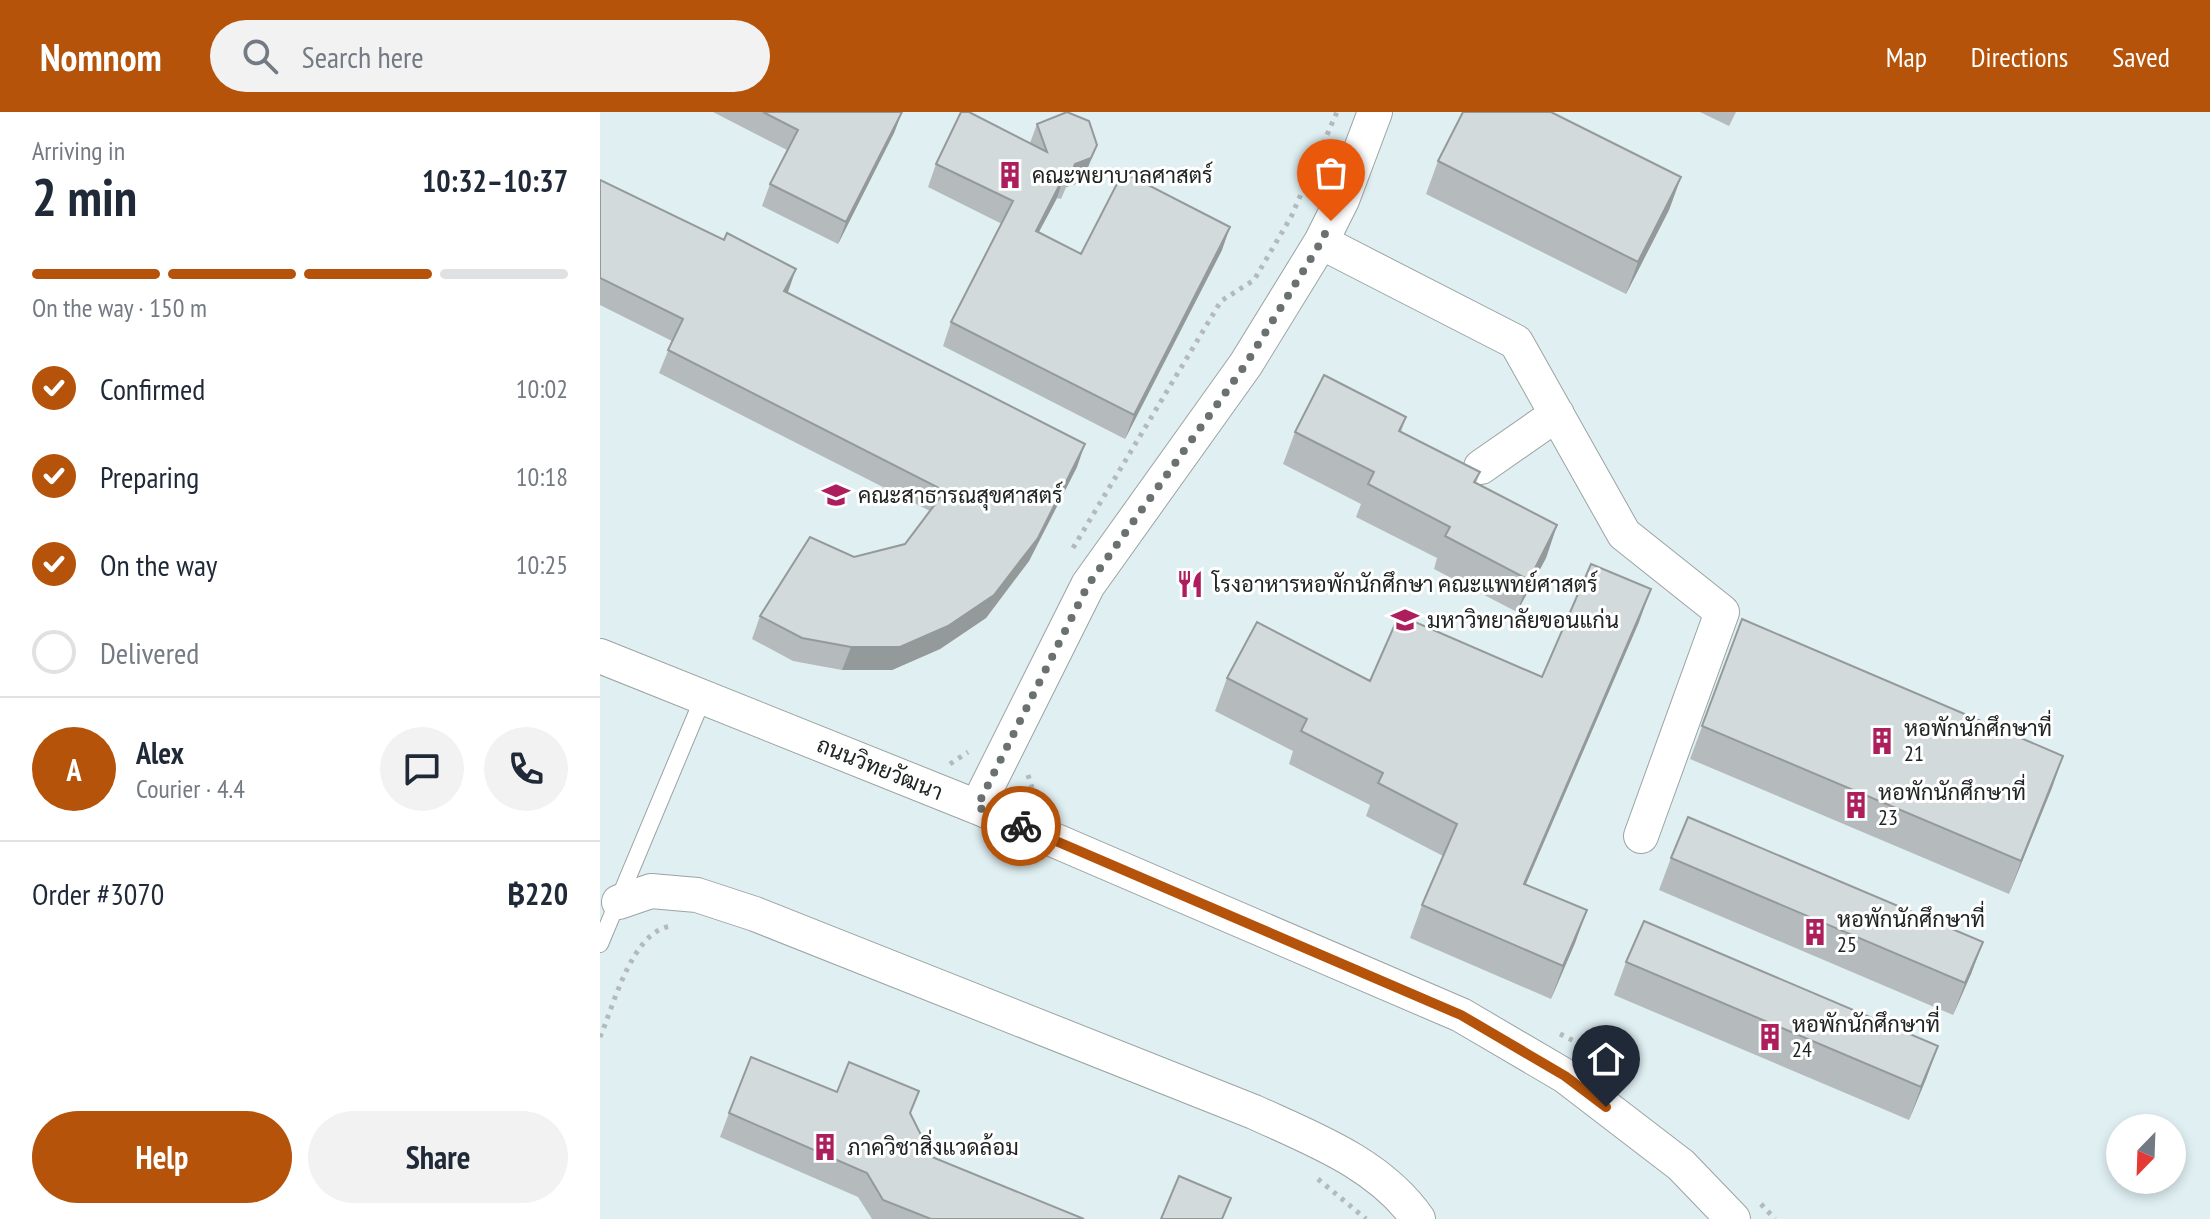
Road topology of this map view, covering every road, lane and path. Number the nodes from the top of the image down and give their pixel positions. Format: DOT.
graph roads {
  1 [pos="1337,112"];
  2 [pos="1375,112"];
  3 [pos="1321,242"];
  4 [pos="1557,414"];
  5 [pos="1481,467"];
  6 [pos="1068,557"];
  7 [pos="600,656"];
  8 [pos="703,698"];
  9 [pos="973,742"];
  10 [pos="938,759"];
  11 [pos="977,807"];
  12 [pos="1641,836"];
  13 [pos="619,902"];
  14 [pos="677,925"];
  15 [pos="600,944"];
  16 [pos="600,1037"];
  17 [pos="1310,1172"];
  18 [pos="1366,1219"];
  19 [pos="1418,1219"];
  20 [pos="1733,1219"];
  1 -- 6 [label="path"];
  2 -- 3 [label="street"];
  3 -- 4 [label="street"];
  3 -- 11 [label="street"];
  4 -- 5 [label="street"];
  4 -- 12 [label="street"];
  7 -- 8 [label="street, ถนนวิทยวัฒนา"];
  8 -- 11 [label="street, ถนนวิทยวัฒนา"];
  8 -- 13 [label="lane"];
  9 -- 10 [label="path"];
  11 -- 20 [label="street, ถนนวิทยวัฒนา"];
  13 -- 15 [label="lane"];
  13 -- 19 [label="street"];
  14 -- 16 [label="path"];
  17 -- 18 [label="path"];
}
